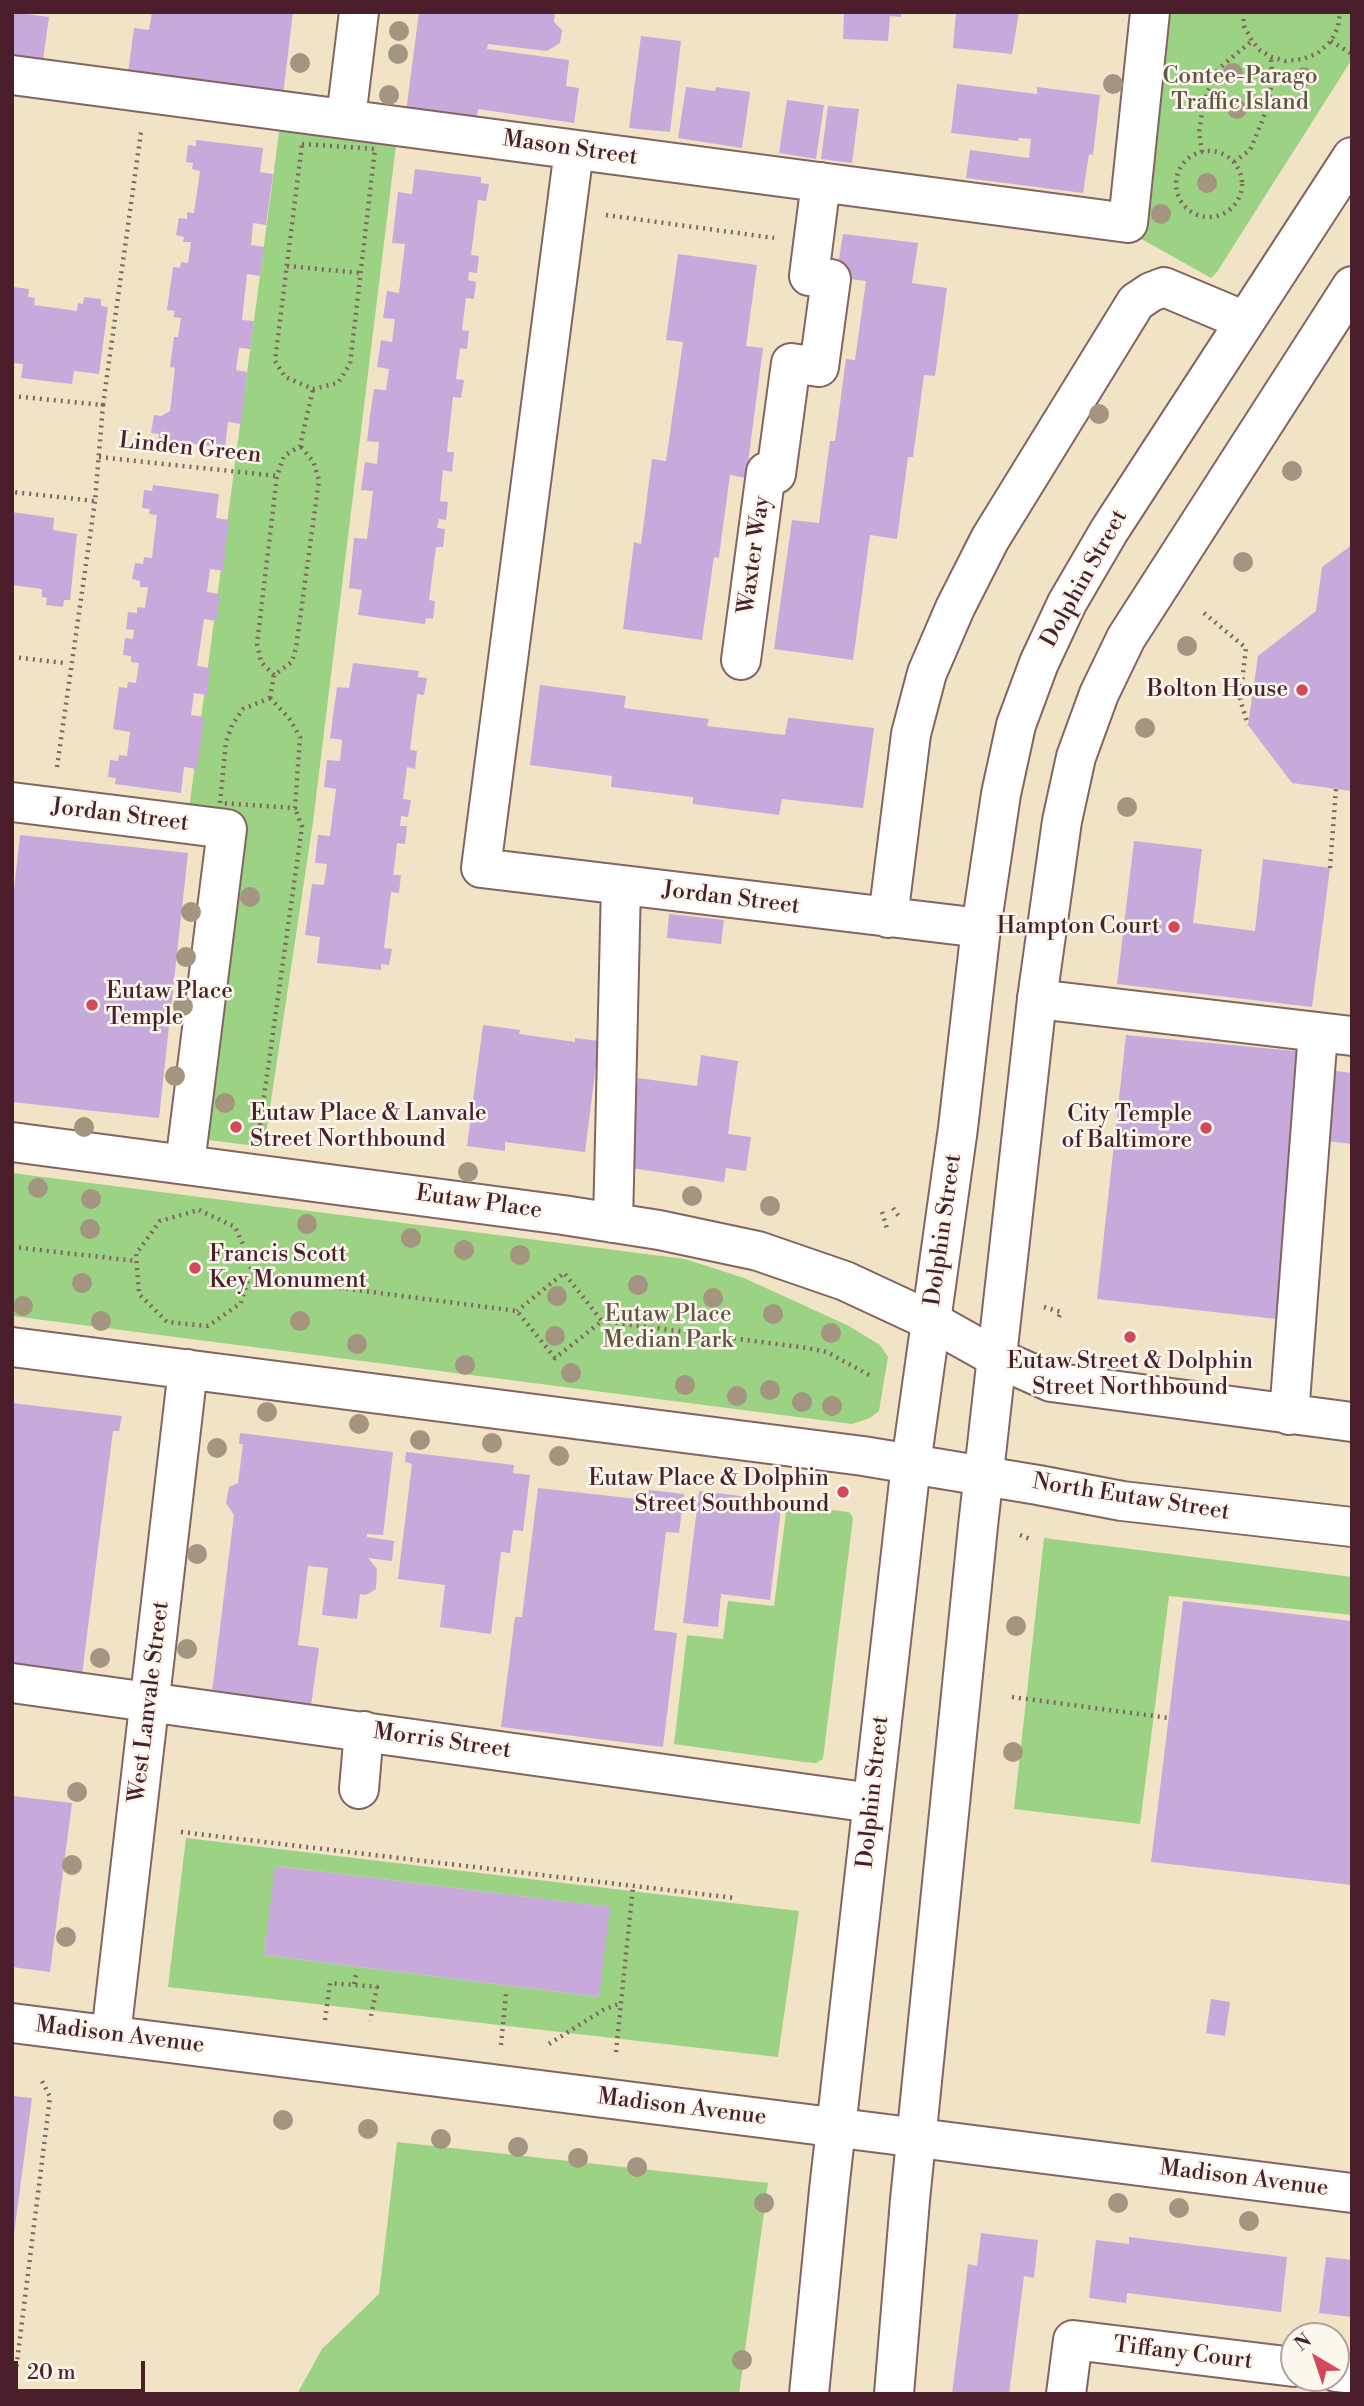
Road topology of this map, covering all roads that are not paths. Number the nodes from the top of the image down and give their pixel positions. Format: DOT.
graph roads {
  1 [pos="359,12"];
  2 [pos="1150,12"];
  3 [pos="12,75"];
  4 [pos="345,118"];
  5 [pos="574,150"];
  6 [pos="1352,156"];
  7 [pos="821,182"];
  8 [pos="1352,286"];
  9 [pos="1245,321"];
  10 [pos="741,660"];
  11 [pos="12,802"];
  12 [pos="621,885"];
  13 [pos="888,918"];
  14 [pos="981,928"];
  15 [pos="1037,999"];
  16 [pos="1335,1034"];
  17 [pos="12,1142"];
  18 [pos="185,1164"];
  19 [pos="613,1223"];
  20 [pos="931,1321"];
  21 [pos="12,1347"];
  22 [pos="997,1358"];
  23 [pos="188,1369"];
  24 [pos="1289,1415"];
  25 [pos="1352,1422"];
  26 [pos="911,1464"];
  27 [pos="984,1476"];
  28 [pos="1352,1527"];
  29 [pos="12,1683"];
  30 [pos="150,1702"];
  31 [pos="364,1731"];
  32 [pos="359,1789"];
  33 [pos="872,1803"];
  34 [pos="12,2022"];
  35 [pos="111,2035"];
  36 [pos="838,2128"];
  37 [pos="917,2138"];
  38 [pos="1352,2193"];
  39 [pos="1280,2365"];
  40 [pos="809,2394"];
  41 [pos="894,2394"];
  42 [pos="1066,2394"];
  1 -- 4 [label="street"];
  2 -- 7 [label="street, Mason Street"];
  3 -- 4 [label="street, Mason Street"];
  4 -- 5 [label="street, Mason Street"];
  5 -- 7 [label="street, Mason Street"];
  5 -- 12 [label="street, Jordan Street"];
  6 -- 9 [label="street, Dolphin Street"];
  7 -- 10 [label="street, Waxter Way"];
  8 -- 15 [label="street"];
  9 -- 13 [label="street"];
  9 -- 14 [label="street, Dolphin Street"];
  11 -- 18 [label="street, Jordan Street"];
  12 -- 13 [label="street, Jordan Street"];
  12 -- 19 [label="street"];
  13 -- 14 [label="street, Jordan Street"];
  14 -- 20 [label="street, Dolphin Street"];
  15 -- 16 [label="street"];
  15 -- 22 [label="street"];
  16 -- 24 [label="street"];
  17 -- 18 [label="street, Eutaw Place"];
  18 -- 19 [label="street, Eutaw Place"];
  19 -- 20 [label="street, Eutaw Place"];
  20 -- 22 [label="street"];
  20 -- 26 [label="street, Dolphin Street"];
  21 -- 23 [label="street"];
  22 -- 24 [label="street"];
  22 -- 27 [label="street"];
  23 -- 26 [label="street"];
  23 -- 30 [label="street, West Lanvale Street"];
  24 -- 25 [label="street"];
  26 -- 27 [label="street, North Eutaw Street"];
  26 -- 33 [label="street, Dolphin Street"];
  27 -- 28 [label="street, North Eutaw Street"];
  27 -- 37 [label="street"];
  29 -- 30 [label="street, Morris Street"];
  30 -- 31 [label="street, Morris Street"];
  30 -- 35 [label="street, West Lanvale Street"];
  31 -- 32 [label="street"];
  31 -- 33 [label="street, Morris Street"];
  33 -- 36 [label="street, Dolphin Street"];
  34 -- 35 [label="street, Madison Avenue"];
  35 -- 36 [label="street, Madison Avenue"];
  36 -- 37 [label="street, Madison Avenue"];
  36 -- 40 [label="street, Dolphin Street"];
  37 -- 38 [label="street, Madison Avenue"];
  37 -- 41 [label="street"];
  39 -- 42 [label="street, Tiffany Court"];
}
